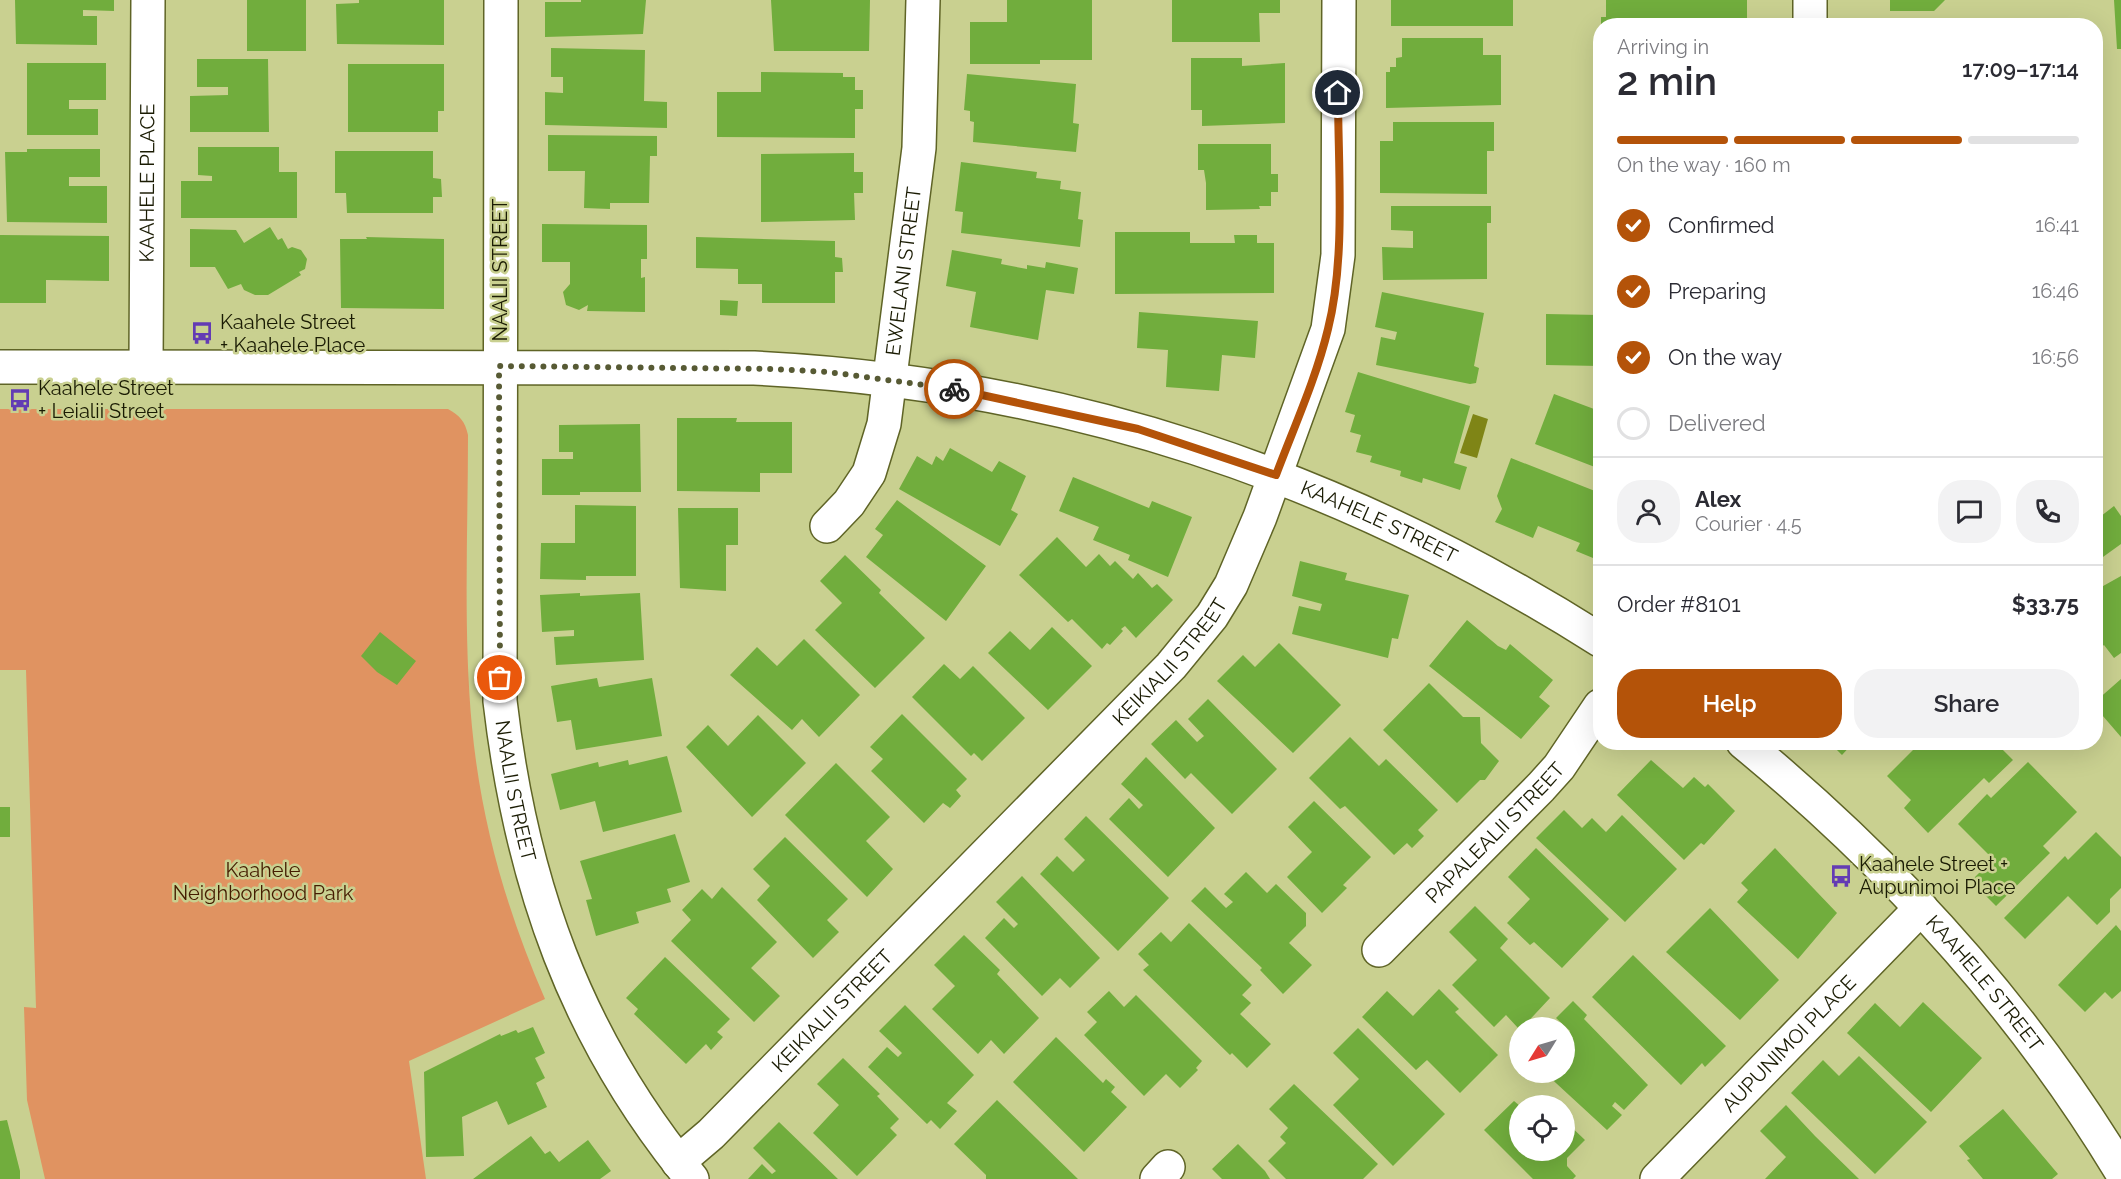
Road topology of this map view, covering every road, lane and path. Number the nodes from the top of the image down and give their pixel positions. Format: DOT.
graph roads {
  1 [pos="148,0"];
  2 [pos="501,0"];
  3 [pos="922,0"];
  4 [pos="1339,0"];
  5 [pos="1810,0"];
  6 [pos="1810,18"];
  7 [pos="146,366"];
  8 [pos="499,366"];
  9 [pos="0,367"];
  10 [pos="890,379"];
  11 [pos="1276,475"];
  12 [pos="827,526"];
  13 [pos="1593,636"];
  14 [pos="1593,716"];
  15 [pos="1752,750"];
  16 [pos="1921,908"];
  17 [pos="1379,950"];
  18 [pos="685,1171"];
  19 [pos="2121,1171"];
  20 [pos="1657,1179"];
  1 -- 7 [label="street, KAAHELE PLACE"];
  2 -- 8 [label="street, NAALII STREET"];
  3 -- 10 [label="street, EWELANI STREET"];
  4 -- 11 [label="street, KEIKIALII STREET"];
  5 -- 6 [label="street"];
  7 -- 8 [label="street, KAAHELE STREET"];
  7 -- 9 [label="street, KAAHELE STREET"];
  8 -- 10 [label="street, KAAHELE STREET"];
  8 -- 18 [label="street, NAALII STREET"];
  10 -- 11 [label="street, KAAHELE STREET"];
  10 -- 12 [label="street, EWELANI STREET"];
  11 -- 13 [label="street, KAAHELE STREET"];
  11 -- 18 [label="street, KEIKIALII STREET"];
  14 -- 17 [label="street, PAPALEALII STREET"];
  15 -- 16 [label="street, KAAHELE STREET"];
  16 -- 19 [label="street, KAAHELE STREET"];
  16 -- 20 [label="street, AUPUNIMOI PLACE"];
}
